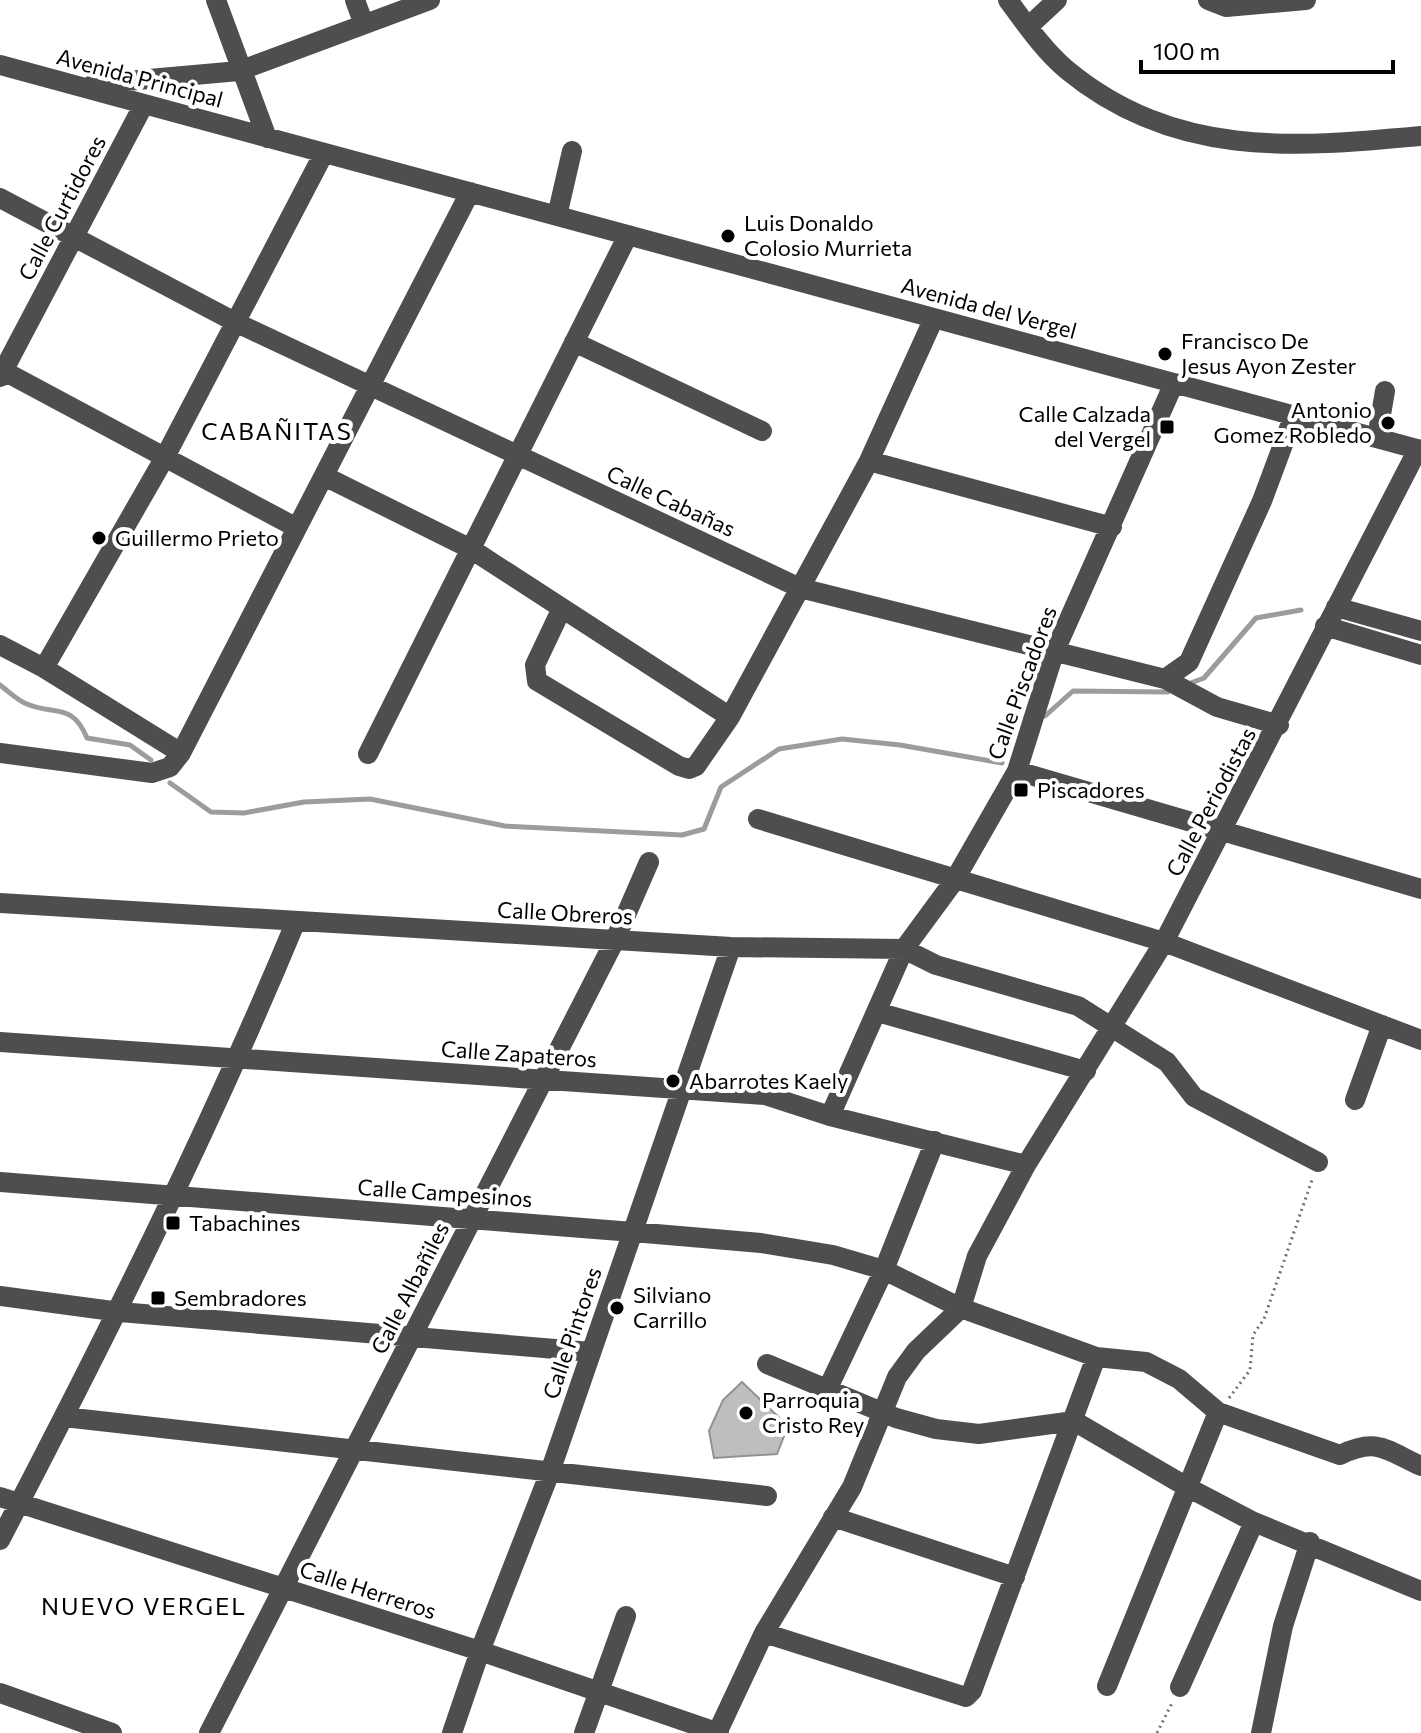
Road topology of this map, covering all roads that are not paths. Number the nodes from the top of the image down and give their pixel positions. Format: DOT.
graph roads {
  1 [pos="216,0"];
  2 [pos="355,0"];
  3 [pos="430,0"];
  4 [pos="1008,0"];
  5 [pos="1057,0"];
  6 [pos="1208,0"];
  7 [pos="1306,0"];
  8 [pos="363,22"];
  9 [pos="1028,27"];
  10 [pos="0,65"];
  11 [pos="239,71"];
  12 [pos="77,86"];
  13 [pos="144,104"];
  14 [pos="1421,136"];
  15 [pos="267,138"];
  16 [pos="572,151"];
  17 [pos="324,153"];
  18 [pos="470,192"];
  19 [pos="0,198"];
  20 [pos="557,216"];
  21 [pos="628,235"];
  22 [pos="74,236"];
  23 [pos="934,318"];
  24 [pos="237,323"];
  25 [pos="574,342"];
  26 [pos="1,372"];
  27 [pos="1174,383"];
  28 [pos="371,386"];
  29 [pos="1385,391"];
  30 [pos="1294,415"];
  31 [pos="762,431"];
  32 [pos="1377,438"];
  33 [pos="1419,449"];
  34 [pos="518,455"];
  35 [pos="165,457"];
  36 [pos="869,461"];
  37 [pos="324,476"];
  38 [pos="1112,527"];
  39 [pos="297,528"];
  40 [pos="471,549"];
  41 [pos="800,588"];
  42 [pos="1336,607"];
  43 [pos="562,608"];
  44 [pos="1325,626"];
  45 [pos="1421,631"];
  46 [pos="0,645"];
  47 [pos="1054,653"];
  48 [pos="1421,655"];
  49 [pos="44,668"];
  50 [pos="1165,679"];
  51 [pos="730,717"];
  52 [pos="1279,725"];
  53 [pos="0,753"];
  54 [pos="181,753"];
  55 [pos="368,754"];
  56 [pos="1017,771"];
  57 [pos="758,819"];
  58 [pos="1222,832"];
  59 [pos="649,862"];
  60 [pos="954,881"];
  61 [pos="1421,889"];
  62 [pos="0,903"];
  63 [pos="296,921"];
  64 [pos="615,940"];
  65 [pos="1164,942"];
  66 [pos="731,947"];
  67 [pos="904,949"];
  68 [pos="877,1012"];
  69 [pos="1382,1025"];
  70 [pos="1113,1026"];
  71 [pos="1421,1040"];
  72 [pos="0,1042"];
  73 [pos="239,1058"];
  74 [pos="1086,1071"];
  75 [pos="543,1080"];
  76 [pos="682,1090"];
  77 [pos="1355,1100"];
  78 [pos="830,1116"];
  79 [pos="935,1141"];
  80 [pos="1318,1162"];
  81 [pos="1026,1165"];
  82 [pos="0,1182"];
  83 [pos="174,1196"];
  84 [pos="472,1219"];
  85 [pos="633,1232"];
  86 [pos="884,1270"];
  87 [pos="0,1296"];
  88 [pos="961,1308"];
  89 [pos="120,1312"];
  90 [pos="412,1337"];
  91 [pos="591,1352"];
  92 [pos="1096,1357"];
  93 [pos="767,1364"];
  94 [pos="828,1388"];
  95 [pos="884,1412"];
  96 [pos="1218,1412"];
  97 [pos="64,1417"];
  98 [pos="1074,1421"];
  99 [pos="354,1450"];
  100 [pos="1421,1466"];
  101 [pos="550,1472"];
  102 [pos="1187,1487"];
  103 [pos="767,1496"];
  104 [pos="10,1500"];
  105 [pos="833,1517"];
  106 [pos="1254,1522"];
  107 [pos="0,1540"];
  108 [pos="1310,1542"];
  109 [pos="1015,1577"];
  110 [pos="284,1588"];
  111 [pos="1421,1591"];
  112 [pos="626,1616"];
  113 [pos="764,1633"];
  114 [pos="480,1651"];
  115 [pos="1107,1686"];
  116 [pos="1180,1687"];
  117 [pos="0,1693"];
  118 [pos="598,1694"];
  119 [pos="112,1733"];
  120 [pos="209,1733"];
  121 [pos="452,1733"];
  122 [pos="584,1733"];
  123 [pos="718,1733"];
  124 [pos="1261,1733"];
  1 -- 11 [label="street"];
  2 -- 8 [label="street"];
  3 -- 8 [label="street"];
  4 -- 9 [label="street"];
  5 -- 9 [label="street"];
  6 -- 7 [label="street"];
  8 -- 11 [label="street"];
  9 -- 14 [label="street"];
  10 -- 12 [label="street, Avenida Principal"];
  11 -- 12 [label="street"];
  11 -- 15 [label="street"];
  12 -- 13 [label="street, Avenida Principal"];
  13 -- 15 [label="street, Avenida Principal"];
  13 -- 22 [label="street, Calle Curtidores"];
  15 -- 17 [label="street, Avenida del Vergel"];
  16 -- 20 [label="street"];
  17 -- 18 [label="street, Avenida del Vergel"];
  17 -- 24 [label="street"];
  18 -- 20 [label="street, Avenida del Vergel"];
  18 -- 28 [label="street"];
  19 -- 22 [label="street, Calle Cabañas"];
  20 -- 21 [label="street, Avenida del Vergel"];
  21 -- 23 [label="street, Avenida del Vergel"];
  21 -- 25 [label="street"];
  22 -- 24 [label="street, Calle Cabañas"];
  22 -- 26 [label="street, Calle Curtidores"];
  23 -- 27 [label="street, Avenida del Vergel"];
  23 -- 36 [label="street"];
  24 -- 28 [label="street, Calle Cabañas"];
  24 -- 35 [label="street"];
  25 -- 31 [label="street"];
  25 -- 34 [label="street"];
  26 -- 35 [label="street"];
  27 -- 30 [label="street, Avenida del Vergel"];
  27 -- 38 [label="street, Calle Piscadores"];
  28 -- 34 [label="street, Calle Cabañas"];
  28 -- 37 [label="street"];
  29 -- 32 [label="street"];
  30 -- 32 [label="street, Avenida del Vergel"];
  30 -- 50 [label="street"];
  32 -- 33 [label="street, Avenida del Vergel"];
  33 -- 42 [label="street, Calle Periodistas"];
  34 -- 40 [label="street"];
  34 -- 41 [label="street, Calle Cabañas"];
  35 -- 39 [label="street"];
  35 -- 49 [label="street"];
  36 -- 38 [label="street"];
  36 -- 41 [label="street"];
  37 -- 39 [label="street"];
  37 -- 40 [label="street"];
  38 -- 47 [label="street, Calle Piscadores"];
  39 -- 54 [label="street"];
  40 -- 43 [label="street"];
  40 -- 55 [label="street"];
  41 -- 47 [label="street, Calle Cabañas"];
  41 -- 51 [label="street"];
  42 -- 44 [label="street, Calle Periodistas"];
  42 -- 45 [label="street"];
  43 -- 51 [label="street"];
  43 -- 51 [label="street"];
  44 -- 48 [label="street"];
  44 -- 52 [label="street, Calle Periodistas"];
  46 -- 49 [label="street"];
  47 -- 50 [label="street, Calle Cabañas"];
  47 -- 56 [label="street, Calle Piscadores"];
  49 -- 54 [label="street"];
  50 -- 52 [label="street, Calle Cabañas"];
  52 -- 58 [label="street, Calle Periodistas"];
  53 -- 54 [label="street"];
  56 -- 58 [label="street"];
  56 -- 60 [label="street, Calle Piscadores"];
  57 -- 60 [label="street"];
  58 -- 61 [label="street"];
  58 -- 65 [label="street, Calle Periodistas"];
  59 -- 64 [label="street, Calle Albañiles"];
  60 -- 65 [label="street"];
  60 -- 67 [label="street, Calle Piscadores"];
  62 -- 63 [label="street, Calle Obreros"];
  63 -- 64 [label="street, Calle Obreros"];
  63 -- 73 [label="street"];
  64 -- 66 [label="street, Calle Obreros"];
  64 -- 75 [label="street, Calle Albañiles"];
  65 -- 69 [label="street"];
  65 -- 70 [label="street, Calle Periodistas"];
  66 -- 67 [label="street, Calle Obreros"];
  66 -- 76 [label="street, Calle Pintores"];
  67 -- 68 [label="street, Calle Piscadores"];
  67 -- 70 [label="street, Calle Obreros"];
  68 -- 74 [label="street"];
  68 -- 78 [label="street, Calle Piscadores"];
  69 -- 71 [label="street"];
  69 -- 77 [label="street"];
  70 -- 74 [label="street, Calle Periodistas"];
  70 -- 80 [label="street, Calle Obreros"];
  72 -- 73 [label="street, Calle Zapateros"];
  73 -- 75 [label="street, Calle Zapateros"];
  73 -- 83 [label="street"];
  74 -- 81 [label="street, Calle Periodistas"];
  75 -- 76 [label="street, Calle Zapateros"];
  75 -- 84 [label="street, Calle Albañiles"];
  76 -- 78 [label="street, Calle Zapateros"];
  76 -- 85 [label="street, Calle Pintores"];
  78 -- 79 [label="street, Calle Zapateros"];
  79 -- 81 [label="street, Calle Zapateros"];
  79 -- 86 [label="street"];
  81 -- 88 [label="street, Calle Periodistas"];
  82 -- 83 [label="street, Calle Campesinos"];
  83 -- 84 [label="street, Calle Campesinos"];
  83 -- 89 [label="street"];
  84 -- 85 [label="street, Calle Campesinos"];
  84 -- 90 [label="street, Calle Albañiles"];
  85 -- 86 [label="street, Calle Campesinos"];
  85 -- 91 [label="street, Calle Pintores"];
  86 -- 88 [label="street, Calle Campesinos"];
  86 -- 94 [label="street"];
  87 -- 89 [label="street"];
  88 -- 92 [label="street, Calle Campesinos"];
  88 -- 95 [label="street"];
  89 -- 90 [label="street"];
  89 -- 97 [label="street"];
  90 -- 91 [label="street"];
  90 -- 99 [label="street, Calle Albañiles"];
  91 -- 101 [label="street, Calle Pintores"];
  92 -- 96 [label="street, Calle Campesinos"];
  92 -- 98 [label="street"];
  93 -- 94 [label="street"];
  94 -- 95 [label="street"];
  95 -- 98 [label="street"];
  95 -- 105 [label="street"];
  96 -- 100 [label="street, Calle Campesinos"];
  96 -- 102 [label="street"];
  97 -- 99 [label="street"];
  97 -- 104 [label="street"];
  98 -- 102 [label="street"];
  98 -- 109 [label="street"];
  99 -- 101 [label="street"];
  99 -- 110 [label="street, Calle Albañiles"];
  101 -- 103 [label="street"];
  101 -- 114 [label="street, Calle Pintores"];
  102 -- 106 [label="street"];
  102 -- 115 [label="street"];
  104 -- 107 [label="street"];
  104 -- 110 [label="street, Calle Herreros"];
  105 -- 109 [label="street"];
  105 -- 113 [label="street"];
  106 -- 108 [label="street"];
  106 -- 116 [label="street"];
  108 -- 111 [label="street"];
  108 -- 124 [label="street"];
  109 -- 113 [label="street"];
  110 -- 114 [label="street, Calle Herreros"];
  110 -- 120 [label="street, Calle Albañiles"];
  112 -- 118 [label="street"];
  113 -- 123 [label="street"];
  114 -- 118 [label="street, Calle Herreros"];
  114 -- 121 [label="street, Calle Pintores"];
  117 -- 119 [label="street"];
  118 -- 122 [label="street"];
  118 -- 123 [label="street, Calle Herreros"];
}
